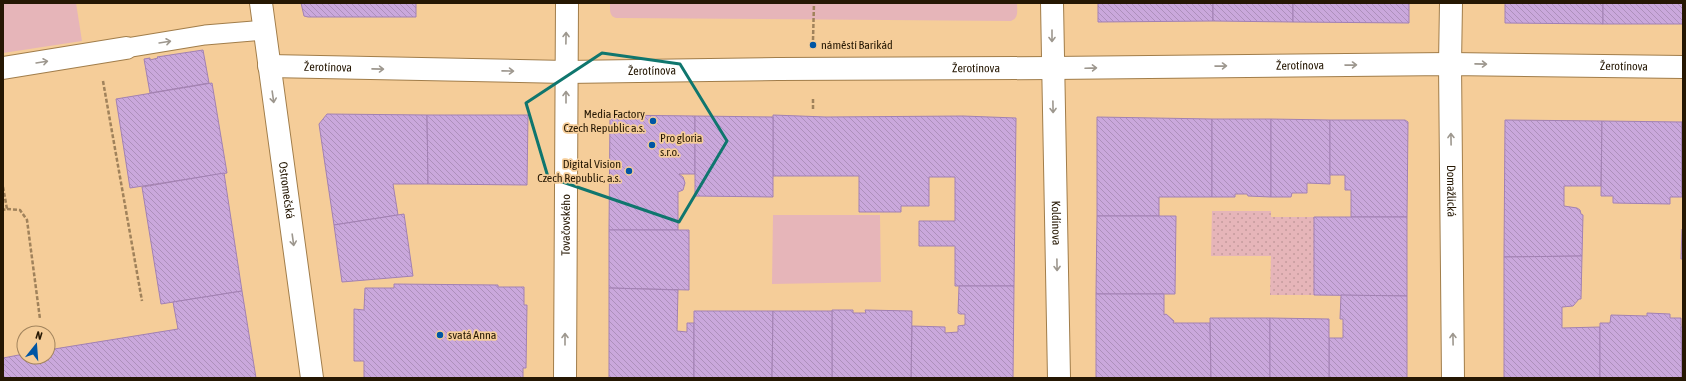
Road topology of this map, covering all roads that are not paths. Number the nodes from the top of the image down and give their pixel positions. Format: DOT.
graph roads {
  1 [pos="261,3"];
  2 [pos="567,3"];
  3 [pos="1052,3"];
  4 [pos="1452,3"];
  5 [pos="264,30"];
  6 [pos="126,48"];
  7 [pos="1450,64"];
  8 [pos="269,66"];
  9 [pos="1683,67"];
  10 [pos="3,68"];
  11 [pos="1052,68"];
  12 [pos="566,72"];
  13 [pos="312,378"];
  14 [pos="565,378"];
  15 [pos="1059,378"];
  16 [pos="1453,378"];
  1 -- 5 [label="street, Ostromečská"];
  12 -- 2 [label="street, one-way"];
  3 -- 11 [label="street, one-way"];
  4 -- 7 [label="street, Domažlická"];
  6 -- 5 [label="lane, one-way"];
  5 -- 8 [label="street, Ostromečská"];
  10 -- 6 [label="street, one-way"];
  7 -- 9 [label="street, Žerotínova, one-way"];
  11 -- 7 [label="street, Žerotínova, one-way"];
  16 -- 7 [label="street, Domažlická, one-way"];
  8 -- 12 [label="street, Žerotínova, one-way"];
  8 -- 13 [label="street, Ostromečská, one-way"];
  11 -- 12 [label="street, Žerotínova"];
  11 -- 15 [label="street, Koldínova, one-way"];
  14 -- 12 [label="street, Tovačovského, one-way"];
}
